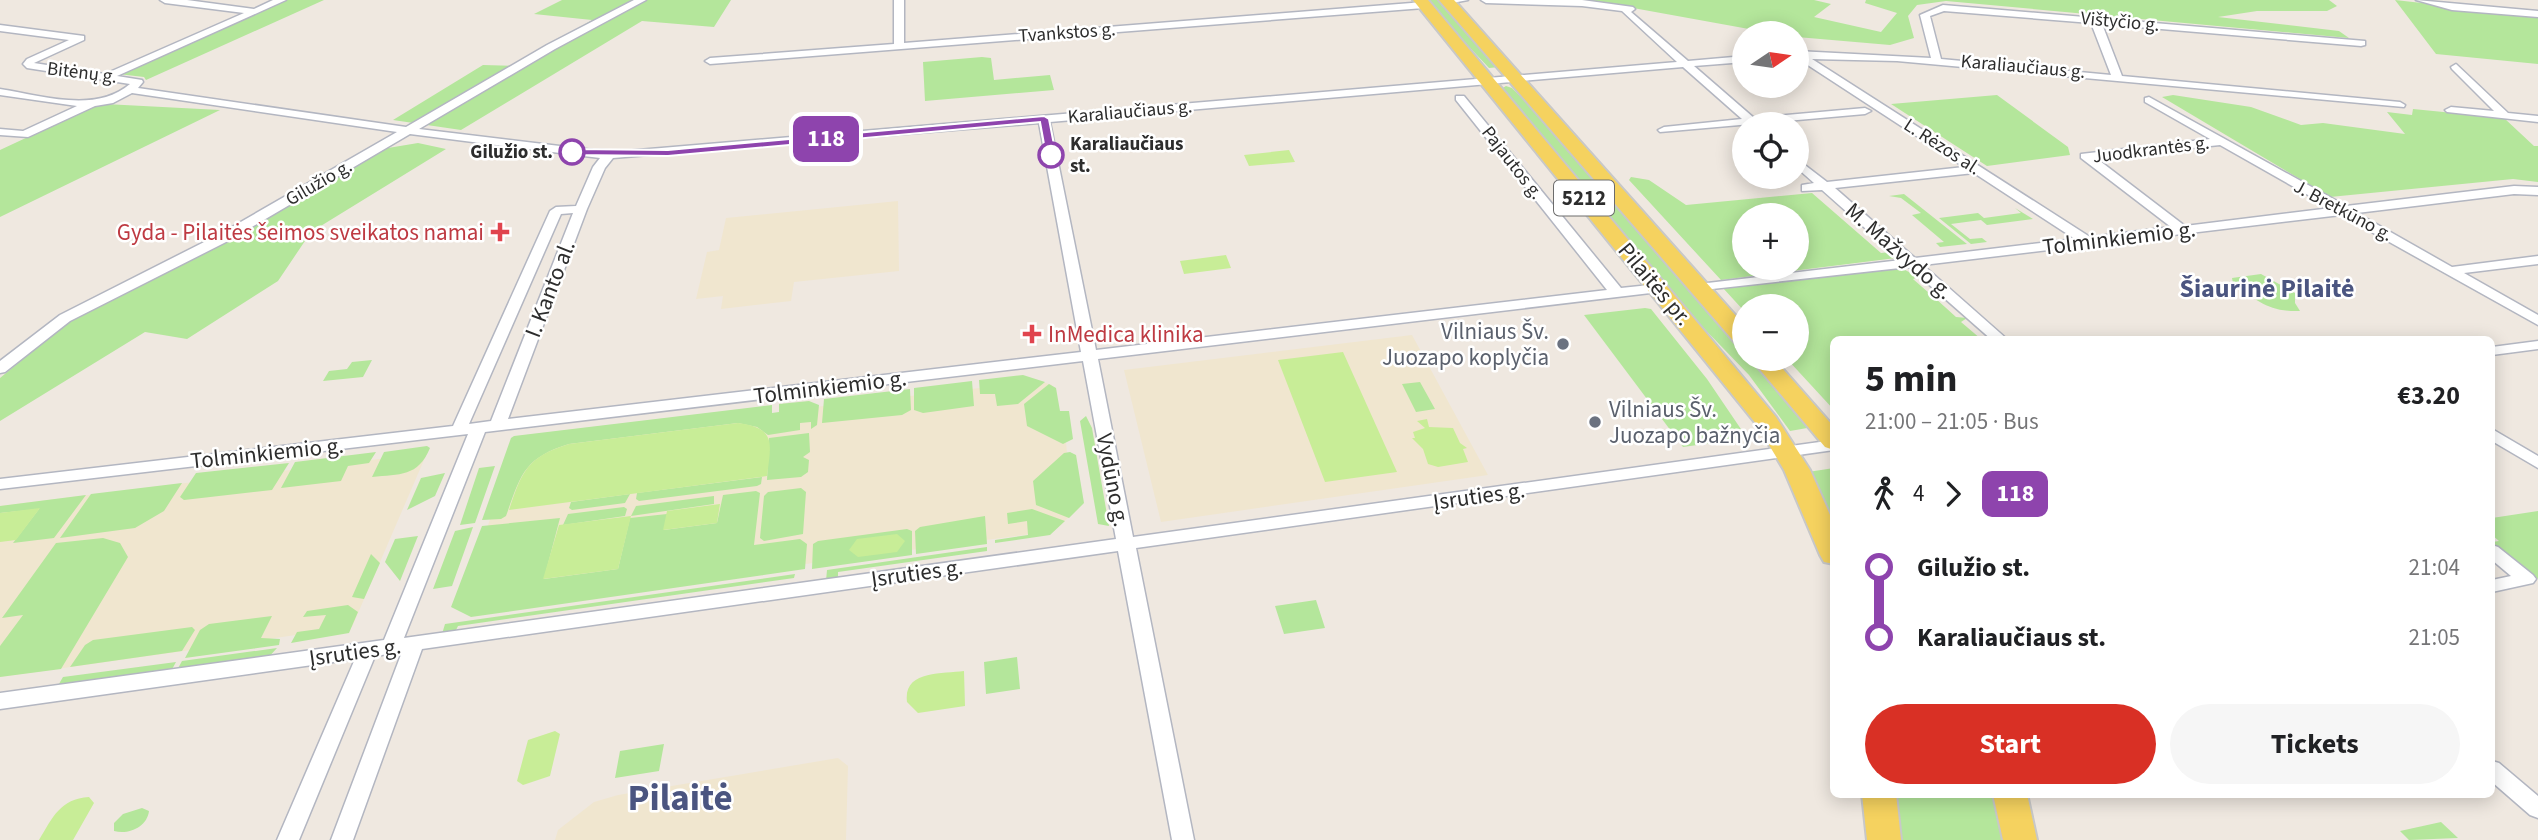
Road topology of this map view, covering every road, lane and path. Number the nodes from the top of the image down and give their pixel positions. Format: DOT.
graph roads {
  1 [pos="164,0"];
  2 [pos="213,0"];
  3 [pos="281,0"];
  4 [pos="641,0"];
  5 [pos="899,0"];
  6 [pos="1452,0"];
  7 [pos="1486,0"];
  8 [pos="2421,0"];
  9 [pos="2493,0"];
  10 [pos="1422,3"];
  11 [pos="202,4"];
  12 [pos="255,11"];
  13 [pos="2507,11"];
  14 [pos="2538,14"];
  15 [pos="2095,20"];
  16 [pos="0,28"];
  17 [pos="2361,43"];
  18 [pos="900,47"];
  19 [pos="1810,54"];
  20 [pos="1810,54"];
  21 [pos="1732,58"];
  22 [pos="1936,59"];
  23 [pos="710,61"];
  24 [pos="1810,62"];
  25 [pos="1684,63"];
  26 [pos="2456,67"];
  27 [pos="107,76"];
  28 [pos="2117,77"];
  29 [pos="1515,78"];
  30 [pos="1487,80"];
  31 [pos="131,90"];
  32 [pos="0,92"];
  33 [pos="114,98"];
  34 [pos="1460,98"];
  35 [pos="2149,100"];
  36 [pos="91,104"];
  37 [pos="226,105"];
  38 [pos="2400,106"];
  39 [pos="2451,110"];
  40 [pos="1865,111"];
  41 [pos="1740,112"];
  42 [pos="2504,116"];
  43 [pos="1809,117"];
  44 [pos="1044,119"];
  45 [pos="2538,119"];
  46 [pos="1732,125"];
  47 [pos="1664,130"];
  48 [pos="410,131"];
  49 [pos="0,132"];
  50 [pos="2218,142"];
  51 [pos="609,155"];
  52 [pos="1977,169"];
  53 [pos="1809,173"];
  54 [pos="1824,186"];
  55 [pos="1809,188"];
  56 [pos="2538,191"];
  57 [pos="581,209"];
  58 [pos="2346,211"];
  59 [pos="2182,230"];
  60 [pos="2087,241"];
  61 [pos="2538,260"];
  62 [pos="1912,262"];
  63 [pos="558,268"];
  64 [pos="529,271"];
  65 [pos="2451,271"];
  66 [pos="1659,288"];
  67 [pos="1699,288"];
  68 [pos="1617,293"];
  69 [pos="547,298"];
  70 [pos="516,301"];
  71 [pos="2538,321"];
  72 [pos="1732,325"];
  73 [pos="1996,336"];
  74 [pos="2538,345"];
  75 [pos="2495,351"];
  76 [pos="1089,356"];
  77 [pos="0,369"];
  78 [pos="1772,371"];
  79 [pos="497,427"];
  80 [pos="478,429"];
  81 [pos="458,431"];
  82 [pos="2495,437"];
  83 [pos="1830,439"];
  84 [pos="1830,445"];
  85 [pos="1787,453"];
  86 [pos="2538,463"];
  87 [pos="0,484"];
  88 [pos="1126,545"];
  89 [pos="1830,545"];
  90 [pos="2495,553"];
  91 [pos="2495,585"];
  92 [pos="415,643"];
  93 [pos="391,647"];
  94 [pos="368,650"];
  95 [pos="0,701"];
  96 [pos="2495,772"];
  97 [pos="1879,798"];
  98 [pos="2011,798"];
  99 [pos="2538,809"];
  100 [pos="288,840"];
  101 [pos="342,840"];
  102 [pos="1183,840"];
  103 [pos="1884,840"];
  104 [pos="2020,840"];
  1 -- 11 [label="street"];
  2 -- 11 [label="street"];
  3 -- 12 [label="street"];
  4 -- 48 [label="street, Gilužio g."];
  5 -- 18 [label="street"];
  6 -- 29 [label="main road, Pilaitės pr. / 5212"];
  7 -- 25 [label="street"];
  8 -- 13 [label="street"];
  9 -- 13 [label="street"];
  10 -- 18 [label="street, Tvankstos g."];
  10 -- 30 [label="main road, Pilaitės pr. / 5212"];
  11 -- 12 [label="street"];
  12 -- 27 [label="street"];
  13 -- 14 [label="street"];
  15 -- 17 [label="street, Vištyčio g."];
  15 -- 22 [label="street, Vištyčio g."];
  15 -- 28 [label="street"];
  16 -- 27 [label="street, Bitėnų g."];
  18 -- 23 [label="street, Tvankstos g."];
  19 -- 22 [label="street, Karaliaučiaus g."];
  20 -- 28 [label="street, Karaliaučiaus g."];
  21 -- 25 [label="street, Karaliaučiaus g."];
  22 -- 28 [label="street, Karaliaučiaus g."];
  24 -- 52 [label="street, L. Rėzos al."];
  25 -- 29 [label="street, Karaliaučiaus g."];
  25 -- 41 [label="street"];
  26 -- 42 [label="street"];
  27 -- 31 [label="street, Bitėnų g."];
  28 -- 38 [label="street, Karaliaučiaus g."];
  29 -- 30 [label="street, Karaliaučiaus g."];
  29 -- 67 [label="main road, Pilaitės pr. / 5212"];
  30 -- 44 [label="street, Karaliaučiaus g."];
  30 -- 66 [label="main road, Pilaitės pr. / 5212"];
  31 -- 33 [label="street, Bitėnų g."];
  31 -- 37 [label="street, Bitėnų g."];
  32 -- 36 [label="street, Bitėnų g."];
  33 -- 36 [label="street, Bitėnų g."];
  33 -- 37 [label="street, Bitėnų g."];
  34 -- 68 [label="street, Pajautos g."];
  35 -- 50 [label="street, J. Bretkūno g."];
  36 -- 49 [label="street"];
  37 -- 48 [label="street, Bitėnų g."];
  39 -- 42 [label="street"];
  40 -- 43 [label="street"];
  42 -- 45 [label="street"];
  44 -- 51 [label="street, Karaliaučiaus g."];
  44 -- 76 [label="street, Vydūno g."];
  46 -- 47 [label="street"];
  48 -- 51 [label="street, Karaliaučiaus g."];
  48 -- 77 [label="street, Gilužio g."];
  50 -- 58 [label="street, J. Bretkūno g."];
  50 -- 59 [label="street, Juodkrantės g."];
  51 -- 57 [label="street, I. Kanto al."];
  52 -- 54 [label="street"];
  52 -- 60 [label="street, L. Rėzos al."];
  53 -- 54 [label="street, M. Mažvydo g."];
  54 -- 55 [label="street"];
  54 -- 62 [label="street, M. Mažvydo g."];
  56 -- 58 [label="street, Tolminkiemio g."];
  57 -- 63 [label="street, I. Kanto al."];
  57 -- 64 [label="street, I. Kanto al."];
  58 -- 59 [label="street, Tolminkiemio g."];
  58 -- 65 [label="street, J. Bretkūno g."];
  59 -- 60 [label="street, Tolminkiemio g."];
  60 -- 62 [label="street, Tolminkiemio g."];
  61 -- 65 [label="street"];
  62 -- 67 [label="street, Tolminkiemio g."];
  62 -- 73 [label="street, M. Mažvydo g."];
  63 -- 64 [label="street"];
  63 -- 69 [label="street, I. Kanto al."];
  64 -- 70 [label="street, I. Kanto al."];
  65 -- 71 [label="street, J. Bretkūno g."];
  66 -- 68 [label="street, Tolminkiemio g."];
  66 -- 85 [label="main road, Pilaitės pr. / 5212"];
  67 -- 72 [label="main road, Pilaitės pr. / 5212"];
  68 -- 76 [label="street, Tolminkiemio g."];
  69 -- 70 [label="street"];
  69 -- 79 [label="street, I. Kanto al."];
  70 -- 81 [label="street, I. Kanto al."];
  74 -- 75 [label="street"];
  76 -- 79 [label="street, Tolminkiemio g."];
  76 -- 88 [label="street, Vydūno g."];
  78 -- 83 [label="main road"];
  79 -- 80 [label="street, Tolminkiemio g."];
  80 -- 81 [label="street, Tolminkiemio g."];
  80 -- 93 [label="street"];
  81 -- 87 [label="street, Tolminkiemio g."];
  82 -- 86 [label="street"];
  84 -- 85 [label="street, Įsruties g."];
  85 -- 88 [label="street, Įsruties g."];
  85 -- 89 [label="main road, Pilaitės pr. / 5212"];
  88 -- 92 [label="street, Įsruties g."];
  88 -- 102 [label="street, Vydūno g."];
  90 -- 91 [label="street"];
  92 -- 93 [label="street, Įsruties g."];
  92 -- 101 [label="street"];
  93 -- 94 [label="street, Įsruties g."];
  94 -- 95 [label="street, Įsruties g."];
  94 -- 100 [label="street"];
  96 -- 99 [label="street"];
  97 -- 103 [label="main road"];
  98 -- 104 [label="main road"];
}
